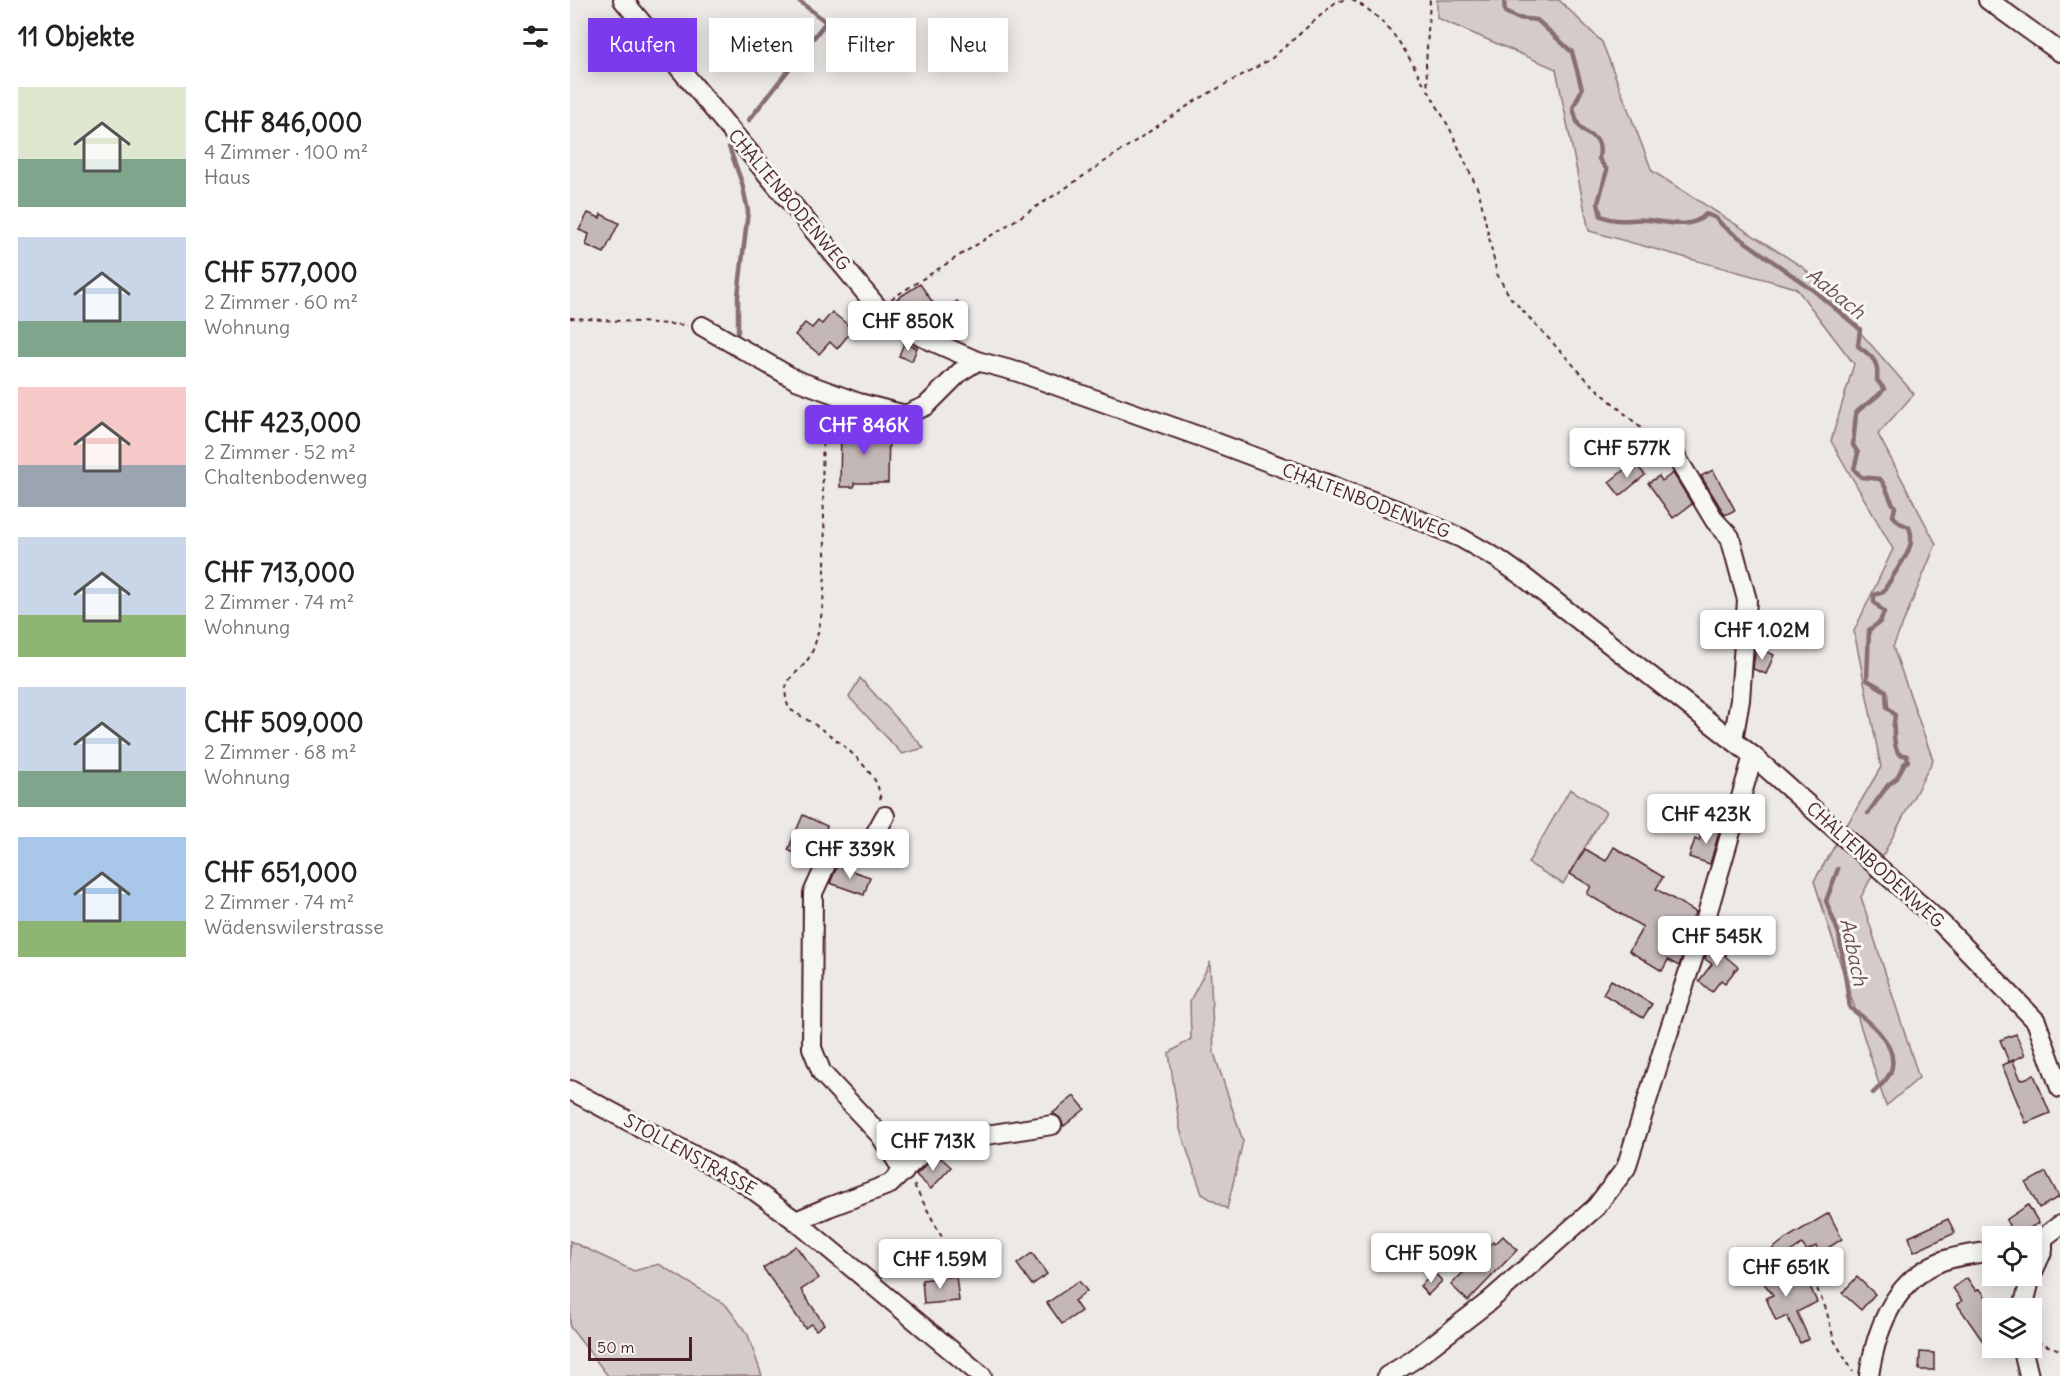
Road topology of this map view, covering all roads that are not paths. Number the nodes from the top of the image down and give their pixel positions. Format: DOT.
graph roads {
  1 [pos="624,0"];
  2 [pos="1988,0"];
  3 [pos="2060,52"];
  4 [pos="702,326"];
  5 [pos="977,361"];
  6 [pos="1672,450"];
  7 [pos="1733,740"];
  8 [pos="1753,756"];
  9 [pos="885,816"];
  10 [pos="2060,1088"];
  11 [pos="570,1090"];
  12 [pos="1052,1125"];
  13 [pos="904,1172"];
  14 [pos="796,1221"];
  15 [pos="2060,1225"];
  16 [pos="2042,1238"];
  17 [pos="1982,1253"];
  18 [pos="2025,1358"];
  19 [pos="977,1371"];
  20 [pos="1387,1376"];
  21 [pos="1869,1376"];
  22 [pos="2029,1376"];
  1 -- 5 [label="street, CHALTENBODENWEG"];
  2 -- 3 [label="street"];
  4 -- 5 [label="street"];
  5 -- 7 [label="street, CHALTENBODENWEG"];
  6 -- 7 [label="street"];
  7 -- 8 [label="street, CHALTENBODENWEG"];
  8 -- 10 [label="street, CHALTENBODENWEG"];
  8 -- 20 [label="street"];
  9 -- 13 [label="street"];
  11 -- 14 [label="street, STOLLENSTRASSE"];
  12 -- 13 [label="street"];
  13 -- 14 [label="street"];
  14 -- 19 [label="street, STOLLENSTRASSE"];
  15 -- 16 [label="street"];
  17 -- 21 [label="street"];
  18 -- 22 [label="street"];
}
